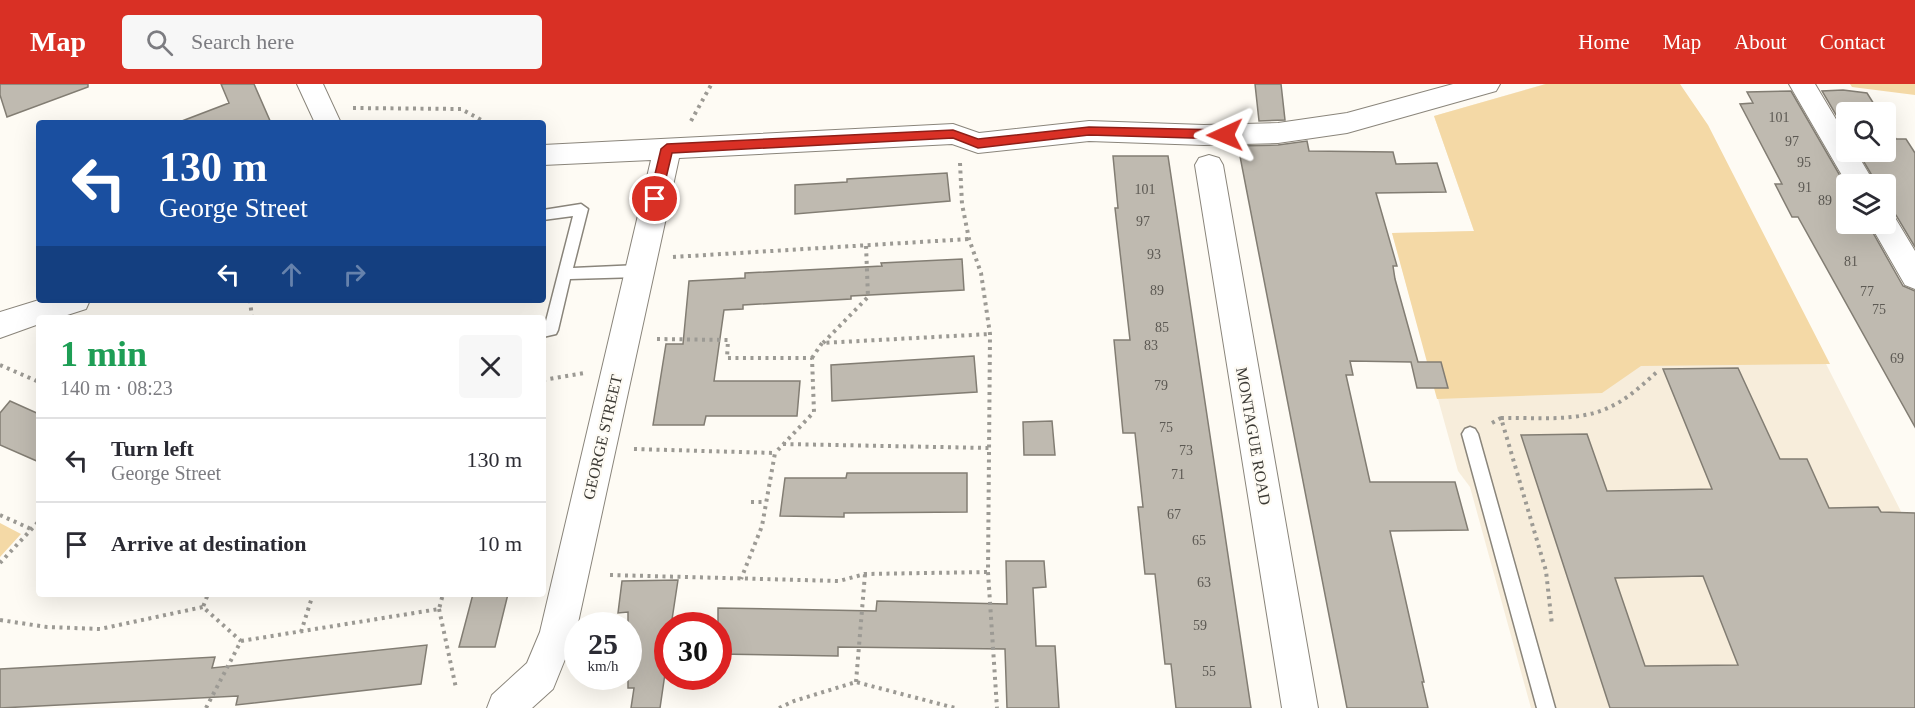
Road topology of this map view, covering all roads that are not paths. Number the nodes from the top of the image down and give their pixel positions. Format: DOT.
graph roads {
  1 [pos="310,84"];
  2 [pos="1487,84"];
  3 [pos="1802,84"];
  4 [pos="327,120"];
  5 [pos="674,148"];
  6 [pos="546,155"];
  7 [pos="1209,165"];
  8 [pos="1855,174"];
  9 [pos="546,215"];
  10 [pos="1890,234"];
  11 [pos="639,271"];
  12 [pos="564,274"];
  13 [pos="1915,277"];
  14 [pos="66,303"];
  15 [pos="0,325"];
  16 [pos="546,331"];
  17 [pos="1470,434"];
  18 [pos="506,708"];
  19 [pos="1300,708"];
  20 [pos="1546,708"];
  1 -- 4 [label="street"];
  2 -- 5 [label="street"];
  3 -- 8 [label="street"];
  5 -- 6 [label="street"];
  5 -- 11 [label="street, GEORGE STREET"];
  7 -- 19 [label="street, MONTAGUE ROAD"];
  9 -- 12 [label="lane"];
  10 -- 13 [label="street"];
  11 -- 12 [label="lane"];
  11 -- 18 [label="street, GEORGE STREET"];
  12 -- 16 [label="lane"];
  14 -- 15 [label="street"];
  17 -- 20 [label="lane"];
}
